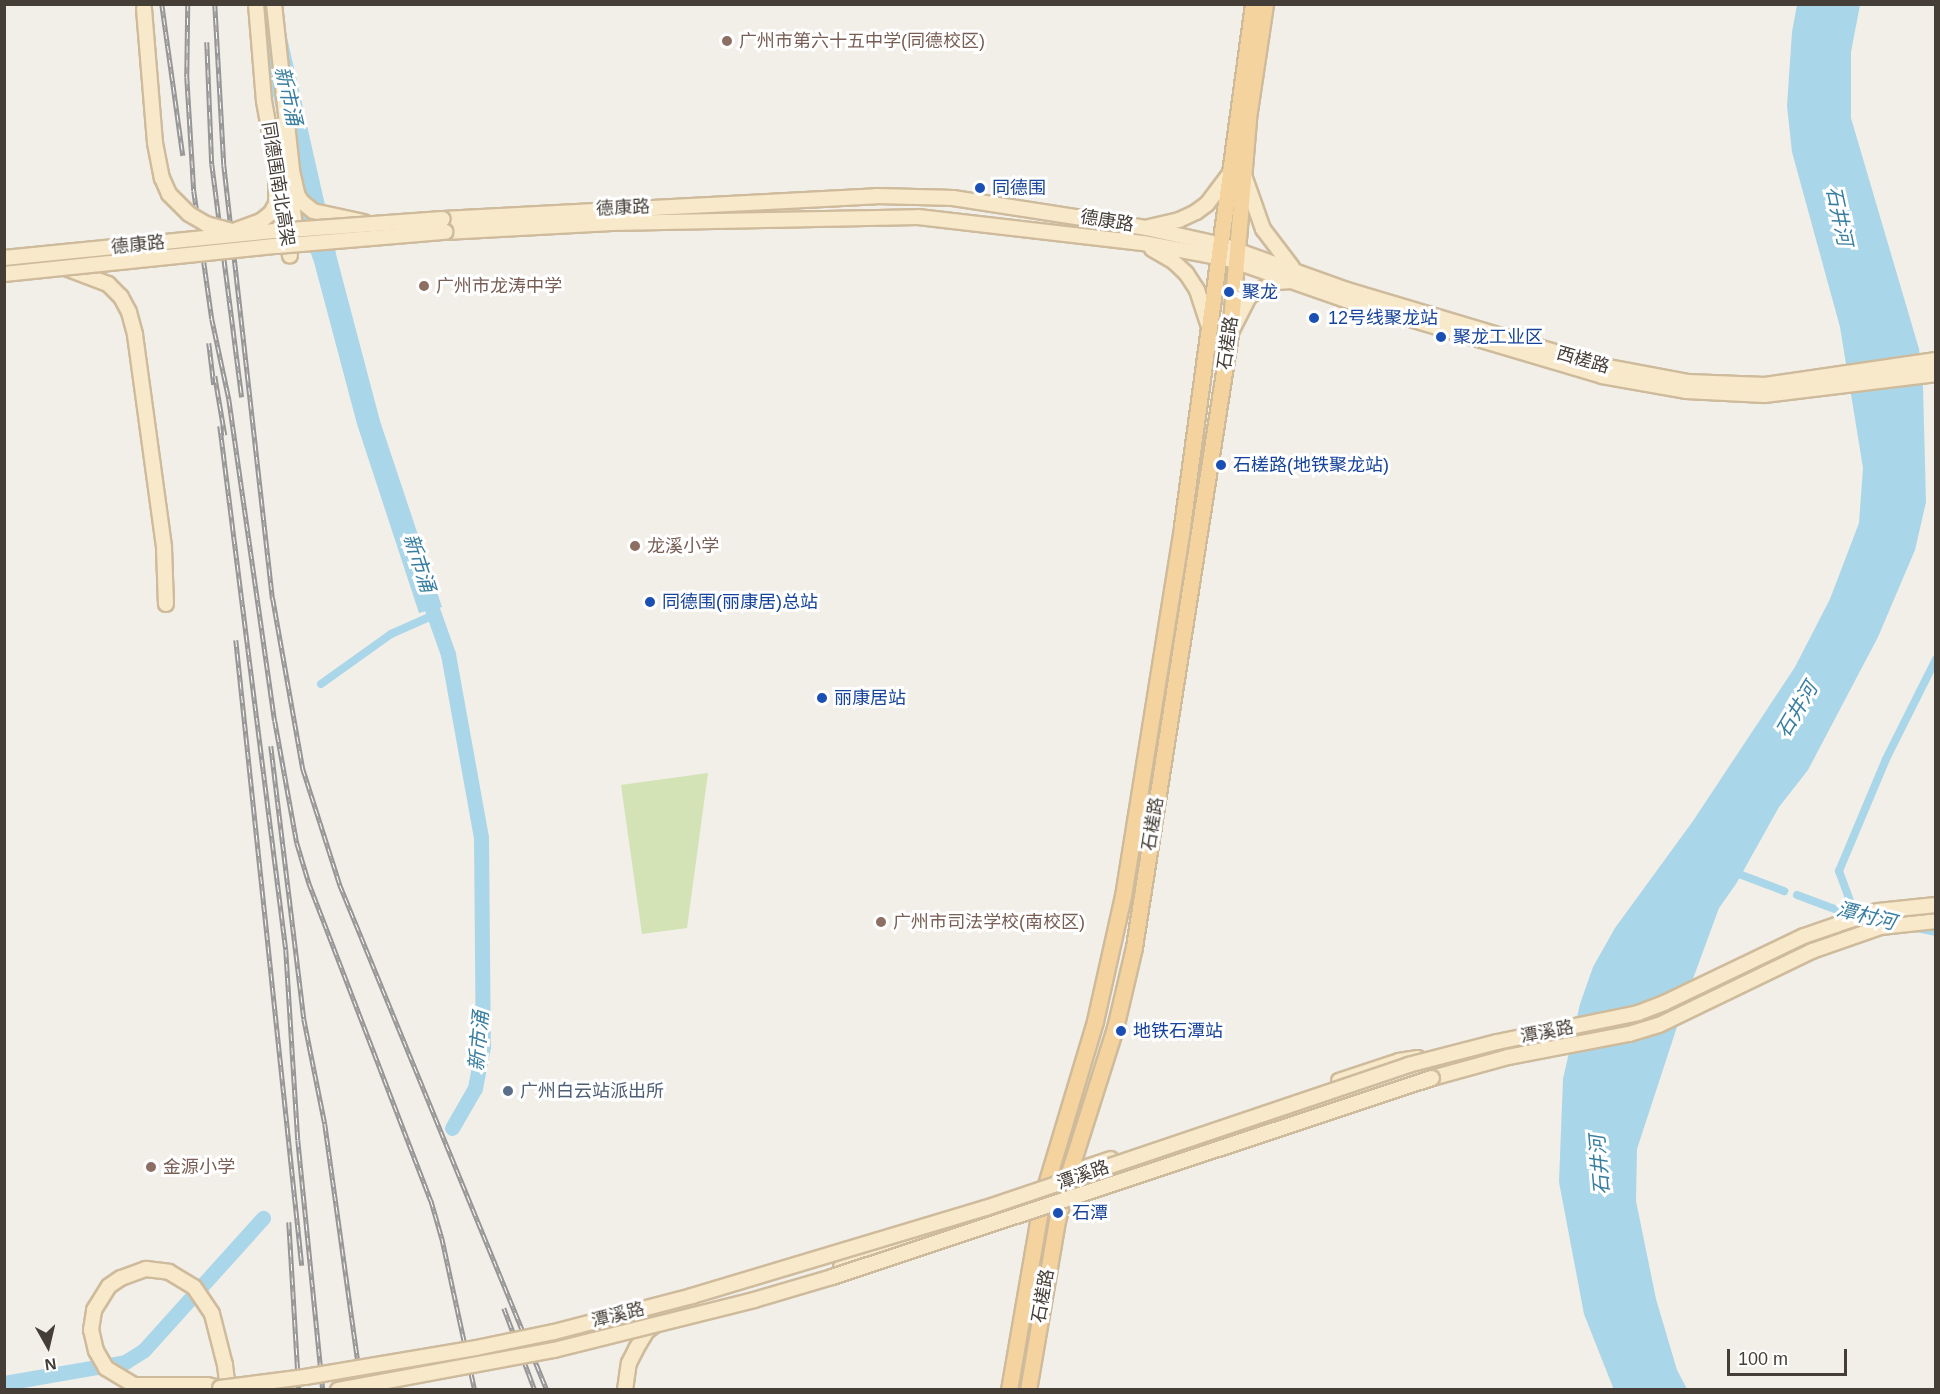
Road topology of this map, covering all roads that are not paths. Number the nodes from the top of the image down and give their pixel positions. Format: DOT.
graph roads {
  1 [pos="247,4"];
  2 [pos="256,4"];
  3 [pos="263,4"];
  4 [pos="274,4"];
  5 [pos="1253,4"];
  6 [pos="1265,4"];
  7 [pos="144,9"];
  8 [pos="268,101"];
  9 [pos="1229,175"];
  10 [pos="1245,178"];
  11 [pos="372,224"];
  12 [pos="444,226"];
  13 [pos="1146,228"];
  14 [pos="232,231"];
  15 [pos="198,239"];
  16 [pos="1143,243"];
  17 [pos="1221,251"];
  18 [pos="1238,255"];
  19 [pos="294,256"];
  20 [pos="4,258"];
  21 [pos="52,269"];
  22 [pos="4,274"];
  23 [pos="1294,276"];
  24 [pos="1210,331"];
  25 [pos="1230,334"];
  26 [pos="1930,368"];
  27 [pos="166,604"];
  28 [pos="1935,905"];
  29 [pos="1935,921"];
  30 [pos="1444,1055"];
  31 [pos="1069,1173"];
  32 [pos="1007,1218"];
  33 [pos="220,1389"];
  34 [pos="338,1389"];
  35 [pos="625,1389"];
  36 [pos="1009,1389"];
  37 [pos="1028,1389"];
  1 -- 14 [label="main road, bridge"];
  2 -- 8 [label="main road, 同德围南北高架"];
  3 -- 8 [label="main road, 同德围南北高架"];
  4 -- 11 [label="main road, bridge"];
  5 -- 9 [label="main road"];
  6 -- 10 [label="main road"];
  7 -- 14 [label="main road, bridge"];
  8 -- 19 [label="main road, 同德围南北高架"];
  9 -- 13 [label="main road"];
  9 -- 17 [label="main road"];
  10 -- 18 [label="main road"];
  10 -- 23 [label="main road"];
  11 -- 12 [label="main road, 德康路, bridge"];
  11 -- 15 [label="main road, 德康路, bridge"];
  12 -- 13 [label="main road, 德康路"];
  12 -- 16 [label="main road, 德康路"];
  12 -- 21 [label="main road, 德康路, bridge"];
  13 -- 17 [label="main road, 德康路"];
  14 -- 15 [label="main road, bridge"];
  15 -- 20 [label="main road, 德康路, bridge"];
  16 -- 17 [label="main road, 德康路"];
  16 -- 24 [label="main road"];
  17 -- 18 [label="main road, 德康路"];
  17 -- 24 [label="main road, 石槎路"];
  18 -- 23 [label="main road, 西槎路"];
  18 -- 25 [label="main road, 石槎路"];
  21 -- 22 [label="main road, 德康路, bridge"];
  21 -- 27 [label="main road, bridge"];
  23 -- 25 [label="main road"];
  23 -- 26 [label="main road, 西槎路"];
  24 -- 36 [label="main road, 石槎路"];
  25 -- 31 [label="main road, 石槎路"];
  28 -- 30 [label="main road, 潭溪路, bridge"];
  29 -- 32 [label="main road, 潭溪路, bridge"];
  30 -- 31 [label="main road"];
  30 -- 33 [label="main road, 潭溪路, bridge"];
  31 -- 37 [label="main road, 石槎路"];
  32 -- 34 [label="main road, 潭溪路, bridge"];
  32 -- 35 [label="main road, bridge"];
  33 -- 33 [label="main road"];
}
